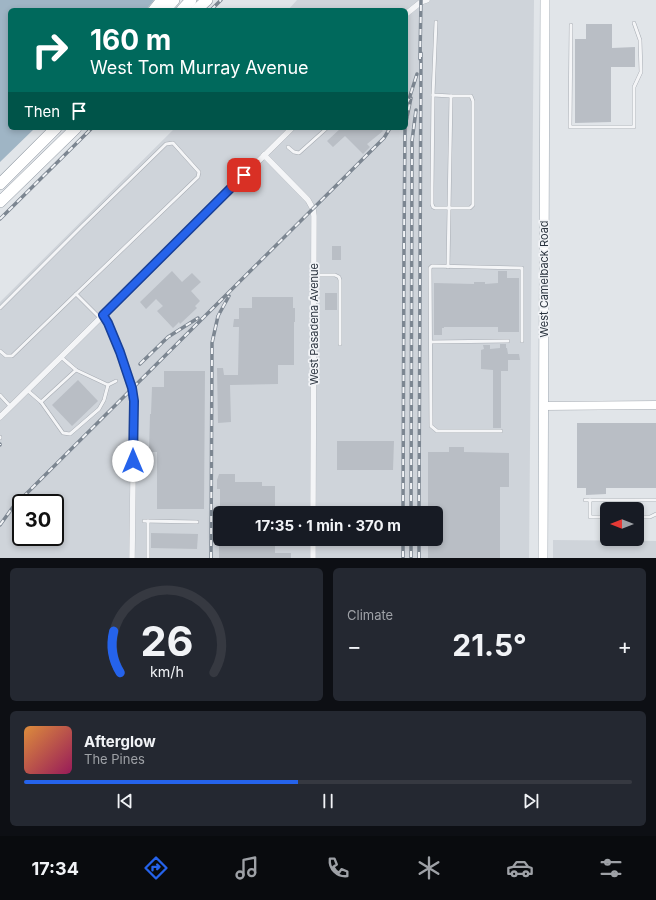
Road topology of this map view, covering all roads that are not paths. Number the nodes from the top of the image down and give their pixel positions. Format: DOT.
graph roads {
  1 [pos="162,0"];
  2 [pos="174,0"];
  3 [pos="191,0"];
  4 [pos="207,0"];
  5 [pos="427,0"];
  6 [pos="545,0"];
  7 [pos="156,8"];
  8 [pos="167,8"];
  9 [pos="184,8"];
  10 [pos="198,8"];
  11 [pos="408,12"];
  12 [pos="436,22"];
  13 [pos="634,23"];
  14 [pos="571,24"];
  15 [pos="433,95"];
  16 [pos="451,96"];
  17 [pos="54,130"];
  18 [pos="74,130"];
  19 [pos="290,130"];
  20 [pos="325,130"];
  21 [pos="288,147"];
  22 [pos="264,155"];
  23 [pos="0,184"];
  24 [pos="0,202"];
  25 [pos="450,208"];
  26 [pos="448,267"];
  27 [pos="314,275"];
  28 [pos="76,294"];
  29 [pos="0,308"];
  30 [pos="102,316"];
  31 [pos="508,341"];
  32 [pos="522,341"];
  33 [pos="431,342"];
  34 [pos="340,344"];
  35 [pos="0,351"];
  36 [pos="61,357"];
  37 [pos="76,370"];
  38 [pos="116,381"];
  39 [pos="108,385"];
  40 [pos="27,390"];
  41 [pos="0,395"];
  42 [pos="41,402"];
  43 [pos="656,405"];
  44 [pos="544,406"];
  45 [pos="11,407"];
  46 [pos="0,417"];
  47 [pos="501,431"];
  48 [pos="585,500"];
  49 [pos="590,500"];
  50 [pos="656,500"];
  51 [pos="313,506"];
  52 [pos="656,514"];
  53 [pos="600,517"];
  54 [pos="644,517"];
  55 [pos="196,522"];
  56 [pos="313,546"];
  57 [pos="132,558"];
  58 [pos="148,558"];
  59 [pos="313,558"];
  60 [pos="543,558"];
  1 -- 7 [label="highway"];
  2 -- 8 [label="highway"];
  3 -- 9 [label="highway"];
  4 -- 10 [label="highway"];
  5 -- 11 [label="street"];
  6 -- 44 [label="main road, West Camelback Road"];
  12 -- 15 [label="lane"];
  13 -- 14 [label="lane"];
  15 -- 16 [label="lane"];
  15 -- 25 [label="lane"];
  16 -- 25 [label="lane"];
  16 -- 25 [label="lane"];
  17 -- 23 [label="highway"];
  18 -- 24 [label="highway"];
  19 -- 22 [label="street"];
  20 -- 21 [label="lane"];
  22 -- 27 [label="street, West Pasadena Avenue"];
  22 -- 30 [label="street"];
  25 -- 26 [label="lane"];
  26 -- 32 [label="lane"];
  26 -- 33 [label="lane"];
  27 -- 34 [label="lane"];
  27 -- 51 [label="street, West Pasadena Avenue"];
  28 -- 29 [label="lane"];
  28 -- 30 [label="lane"];
  28 -- 35 [label="lane"];
  30 -- 36 [label="street"];
  30 -- 57 [label="street"];
  31 -- 33 [label="lane"];
  33 -- 47 [label="lane"];
  36 -- 37 [label="lane"];
  36 -- 40 [label="street"];
  37 -- 39 [label="lane"];
  37 -- 42 [label="lane"];
  38 -- 39 [label="lane"];
  39 -- 42 [label="lane"];
  40 -- 42 [label="lane"];
  40 -- 45 [label="street"];
  41 -- 45 [label="lane"];
  43 -- 44 [label="street"];
  44 -- 60 [label="main road, West Camelback Road"];
  45 -- 46 [label="street"];
  48 -- 49 [label="lane"];
  49 -- 50 [label="lane"];
  49 -- 53 [label="lane"];
  52 -- 54 [label="lane"];
  55 -- 58 [label="lane"];
  56 -- 59 [label="street"];
}
